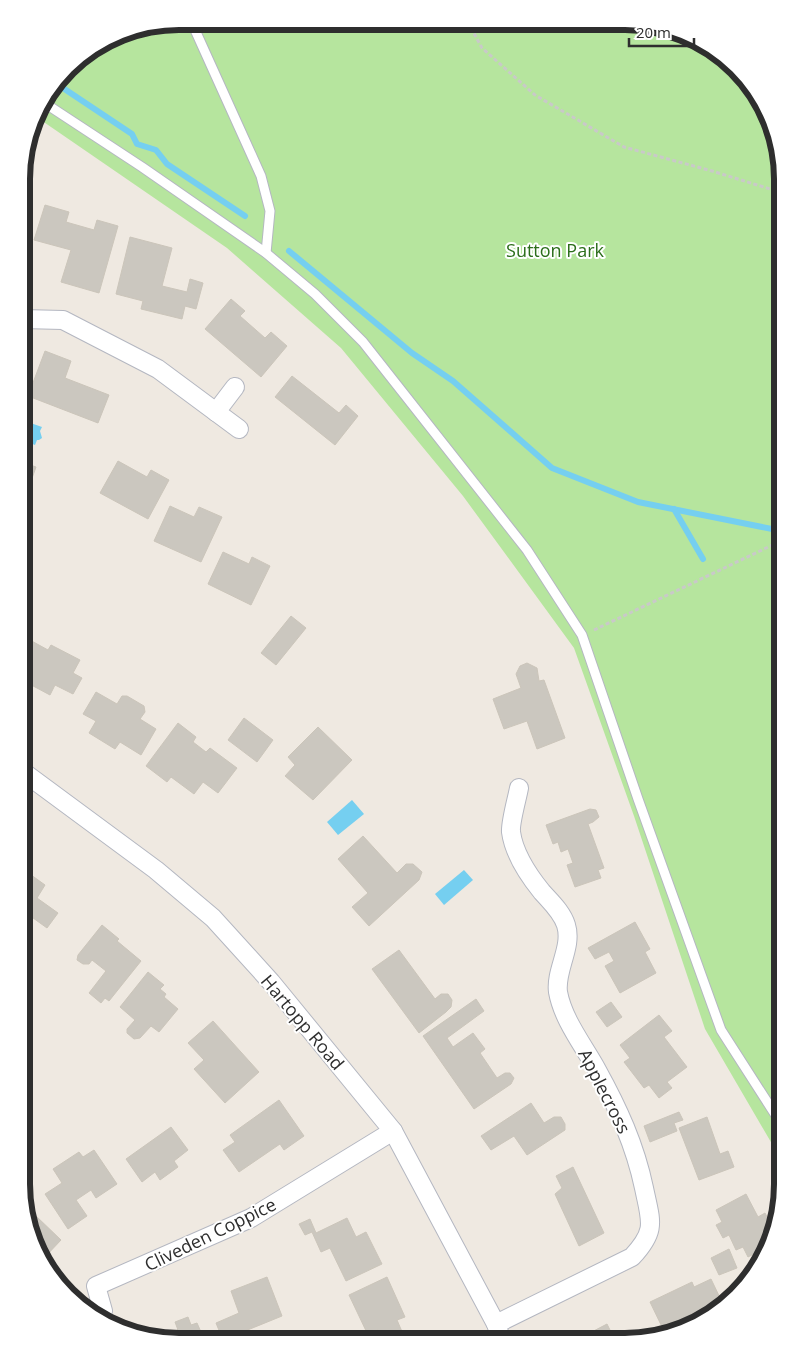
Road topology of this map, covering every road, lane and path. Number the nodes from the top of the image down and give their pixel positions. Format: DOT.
graph roads {
  1 [pos="195,30"];
  2 [pos="472,30"];
  3 [pos="49,106"];
  4 [pos="774,190"];
  5 [pos="266,253"];
  6 [pos="30,319"];
  7 [pos="235,387"];
  8 [pos="216,412"];
  9 [pos="238,429"];
  10 [pos="774,544"];
  11 [pos="582,635"];
  12 [pos="30,777"];
  13 [pos="520,788"];
  14 [pos="774,1113"];
  15 [pos="393,1131"];
  16 [pos="103,1311"];
  17 [pos="496,1324"];
  18 [pos="499,1333"];
  1 -- 5 [label="lane"];
  2 -- 4 [label="path"];
  3 -- 5 [label="lane"];
  5 -- 11 [label="lane"];
  6 -- 8 [label="street"];
  7 -- 8 [label="street"];
  8 -- 9 [label="street"];
  10 -- 11 [label="path"];
  11 -- 14 [label="lane"];
  12 -- 15 [label="street, Hartopp Road"];
  13 -- 17 [label="street, Applecross"];
  15 -- 16 [label="street, Cliveden Coppice"];
  15 -- 17 [label="street, Hartopp Road"];
  17 -- 18 [label="street, Hartopp Road"];
}
